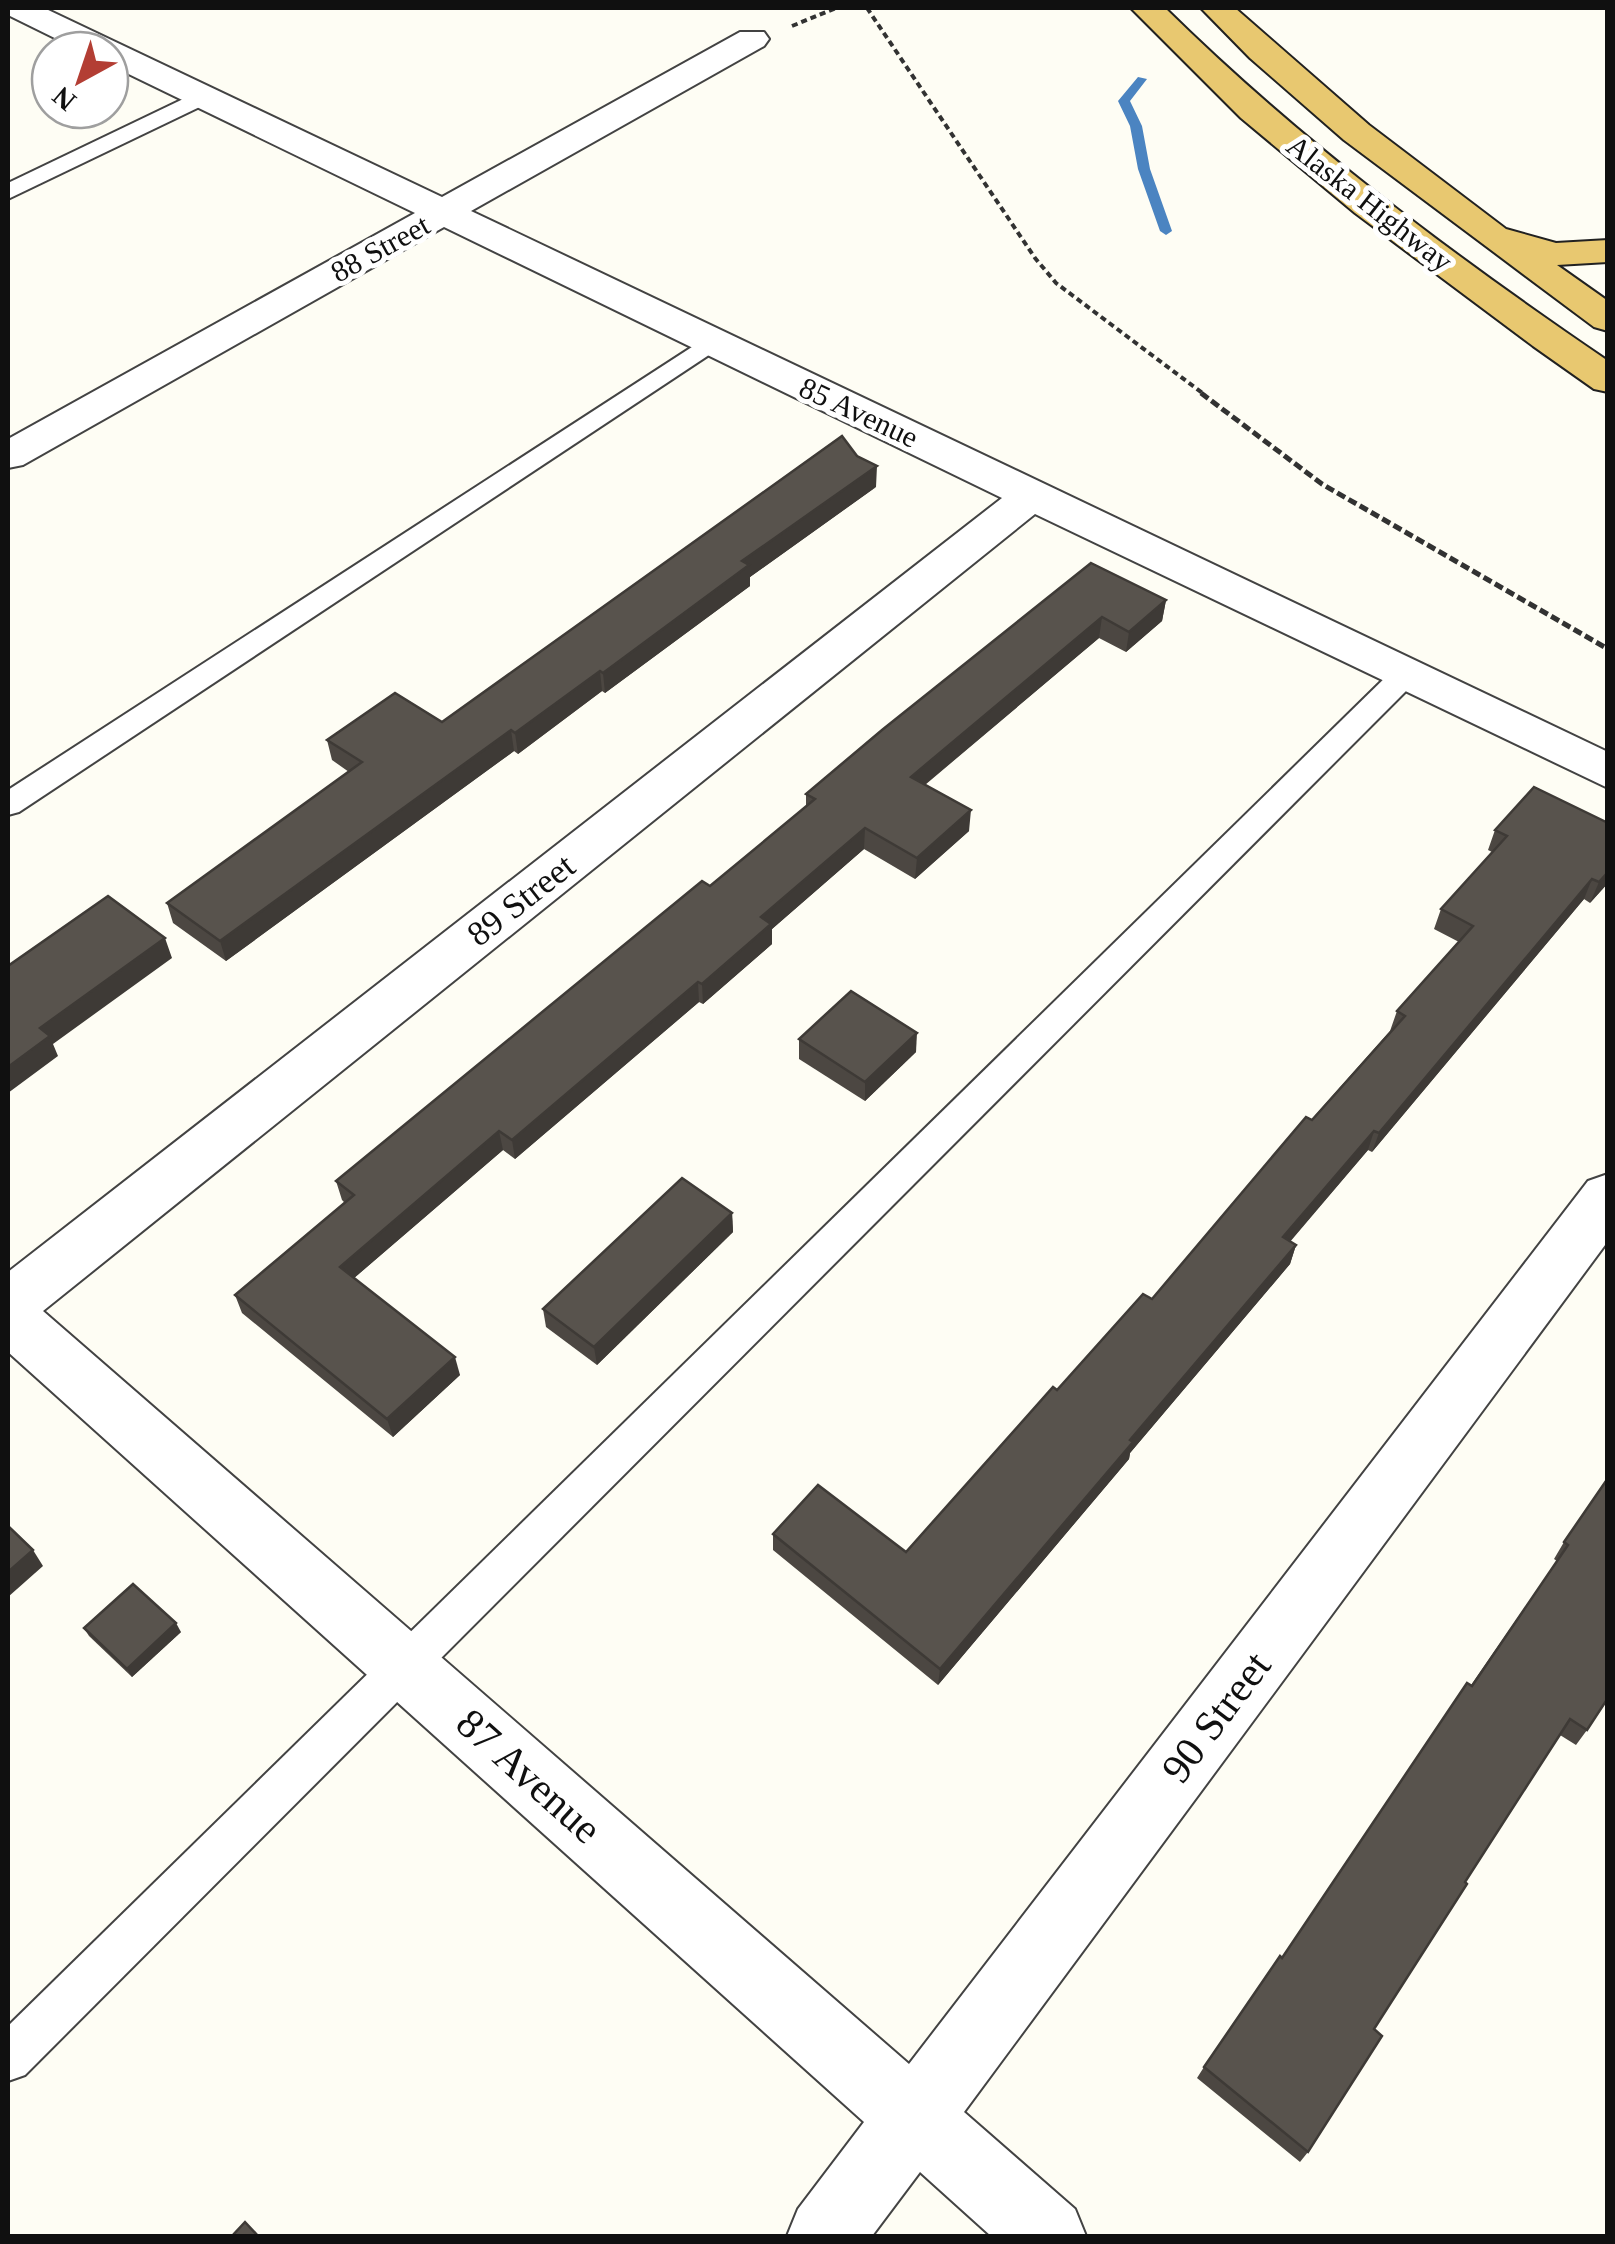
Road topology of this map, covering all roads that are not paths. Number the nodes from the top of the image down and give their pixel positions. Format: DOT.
graph roads {
  1 [pos="19,8"];
  2 [pos="1147,8"];
  3 [pos="1217,8"];
  4 [pos="65,30"];
  5 [pos="752,40"];
  6 [pos="130,62"];
  7 [pos="202,96"];
  8 [pos="8,192"];
  9 [pos="443,213"];
  10 [pos="1484,232"];
  11 [pos="1608,252"];
  12 [pos="1608,319"];
  13 [pos="712,342"];
  14 [pos="1608,380"];
  15 [pos="8,456"];
  16 [pos="1034,494"];
  17 [pos="1404,676"];
  18 [pos="1608,772"];
  19 [pos="8,804"];
  20 [pos="1608,1197"];
  21 [pos="8,1306"];
  22 [pos="8,1316"];
  23 [pos="405,1664"];
  24 [pos="8,2058"];
  25 [pos="912,2120"];
  26 [pos="826,2236"];
  27 [pos="1048,2236"];
  1 -- 4 [label="street, 85 Avenue"];
  2 -- 14 [label="highway, Alaska Highway"];
  3 -- 10 [label="highway, Alaska Highway"];
  5 -- 9 [label="street, 88 Street"];
  6 -- 7 [label="street, 85 Avenue"];
  7 -- 8 [label="lane"];
  7 -- 9 [label="street, 85 Avenue"];
  9 -- 13 [label="street, 85 Avenue"];
  9 -- 15 [label="street, 88 Street"];
  10 -- 11 [label="highway"];
  10 -- 12 [label="highway, Alaska Highway"];
  13 -- 16 [label="street, 85 Avenue"];
  13 -- 19 [label="lane"];
  16 -- 17 [label="street, 85 Avenue"];
  16 -- 21 [label="street, 89 Street"];
  17 -- 18 [label="street, 85 Avenue"];
  17 -- 23 [label="lane"];
  20 -- 25 [label="street, 90 Street"];
  22 -- 23 [label="street, 87 Avenue"];
  23 -- 24 [label="lane"];
  23 -- 25 [label="street, 87 Avenue"];
  25 -- 26 [label="street, 90 Street"];
  25 -- 27 [label="street, 87 Avenue"];
}
